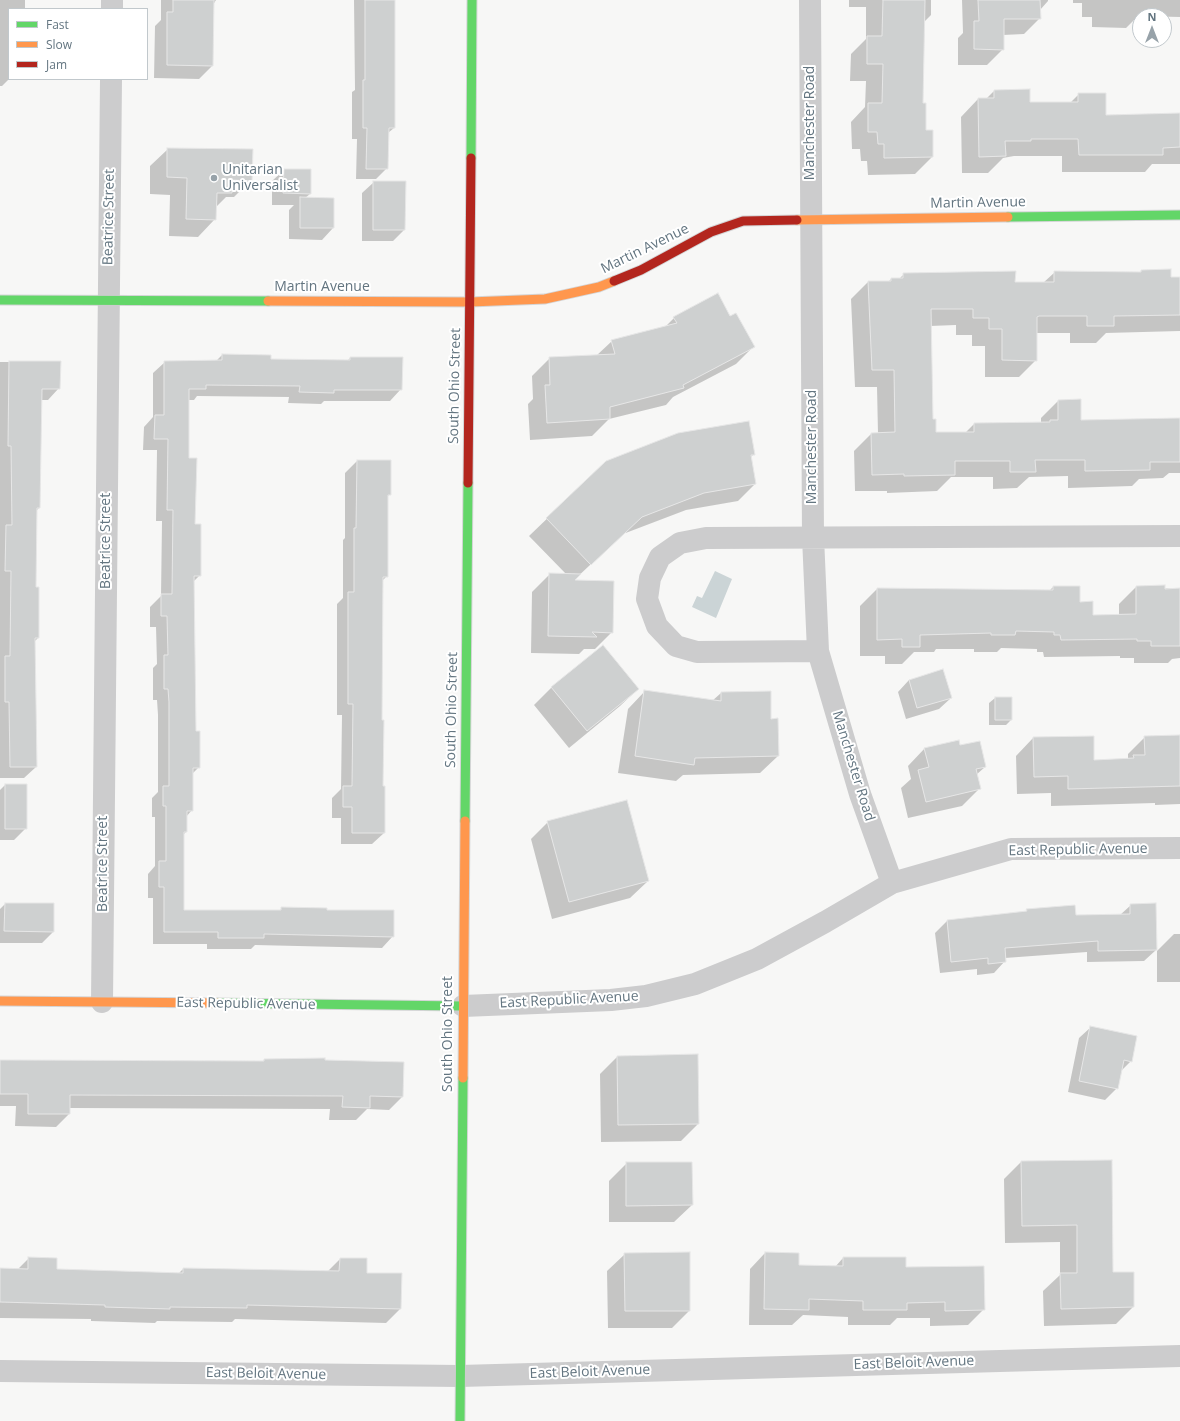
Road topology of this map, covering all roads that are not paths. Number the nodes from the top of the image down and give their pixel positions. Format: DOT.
graph roads {
  1 [pos="472,0"];
  2 [pos="810,0"];
  3 [pos="111,80"];
  4 [pos="1180,215"];
  5 [pos="811,219"];
  6 [pos="0,300"];
  7 [pos="108,300"];
  8 [pos="470,302"];
  9 [pos="813,536"];
  10 [pos="1180,536"];
  11 [pos="818,651"];
  12 [pos="1180,848"];
  13 [pos="892,883"];
  14 [pos="0,1001"];
  15 [pos="102,1002"];
  16 [pos="463,1006"];
  17 [pos="1180,1356"];
  18 [pos="0,1371"];
  19 [pos="460,1376"];
  20 [pos="460,1421"];
  1 -- 8 [label="street, South Ohio Street"];
  2 -- 5 [label="street, Manchester Road"];
  3 -- 7 [label="street, Beatrice Street"];
  4 -- 5 [label="street, Martin Avenue"];
  5 -- 8 [label="street, Martin Avenue"];
  5 -- 9 [label="street, Manchester Road"];
  6 -- 7 [label="street, Martin Avenue"];
  7 -- 8 [label="street, Martin Avenue"];
  7 -- 15 [label="street, Beatrice Street"];
  8 -- 16 [label="street, South Ohio Street"];
  9 -- 10 [label="street"];
  9 -- 11 [label="street, Manchester Road"];
  9 -- 11 [label="street"];
  11 -- 13 [label="street, Manchester Road"];
  12 -- 13 [label="street, East Republic Avenue"];
  13 -- 16 [label="street, East Republic Avenue"];
  14 -- 15 [label="street, East Republic Avenue"];
  15 -- 16 [label="street, East Republic Avenue"];
  16 -- 19 [label="street, South Ohio Street"];
  17 -- 19 [label="street, East Beloit Avenue"];
  18 -- 19 [label="street, East Beloit Avenue"];
  19 -- 20 [label="street, South Ohio Street"];
}
